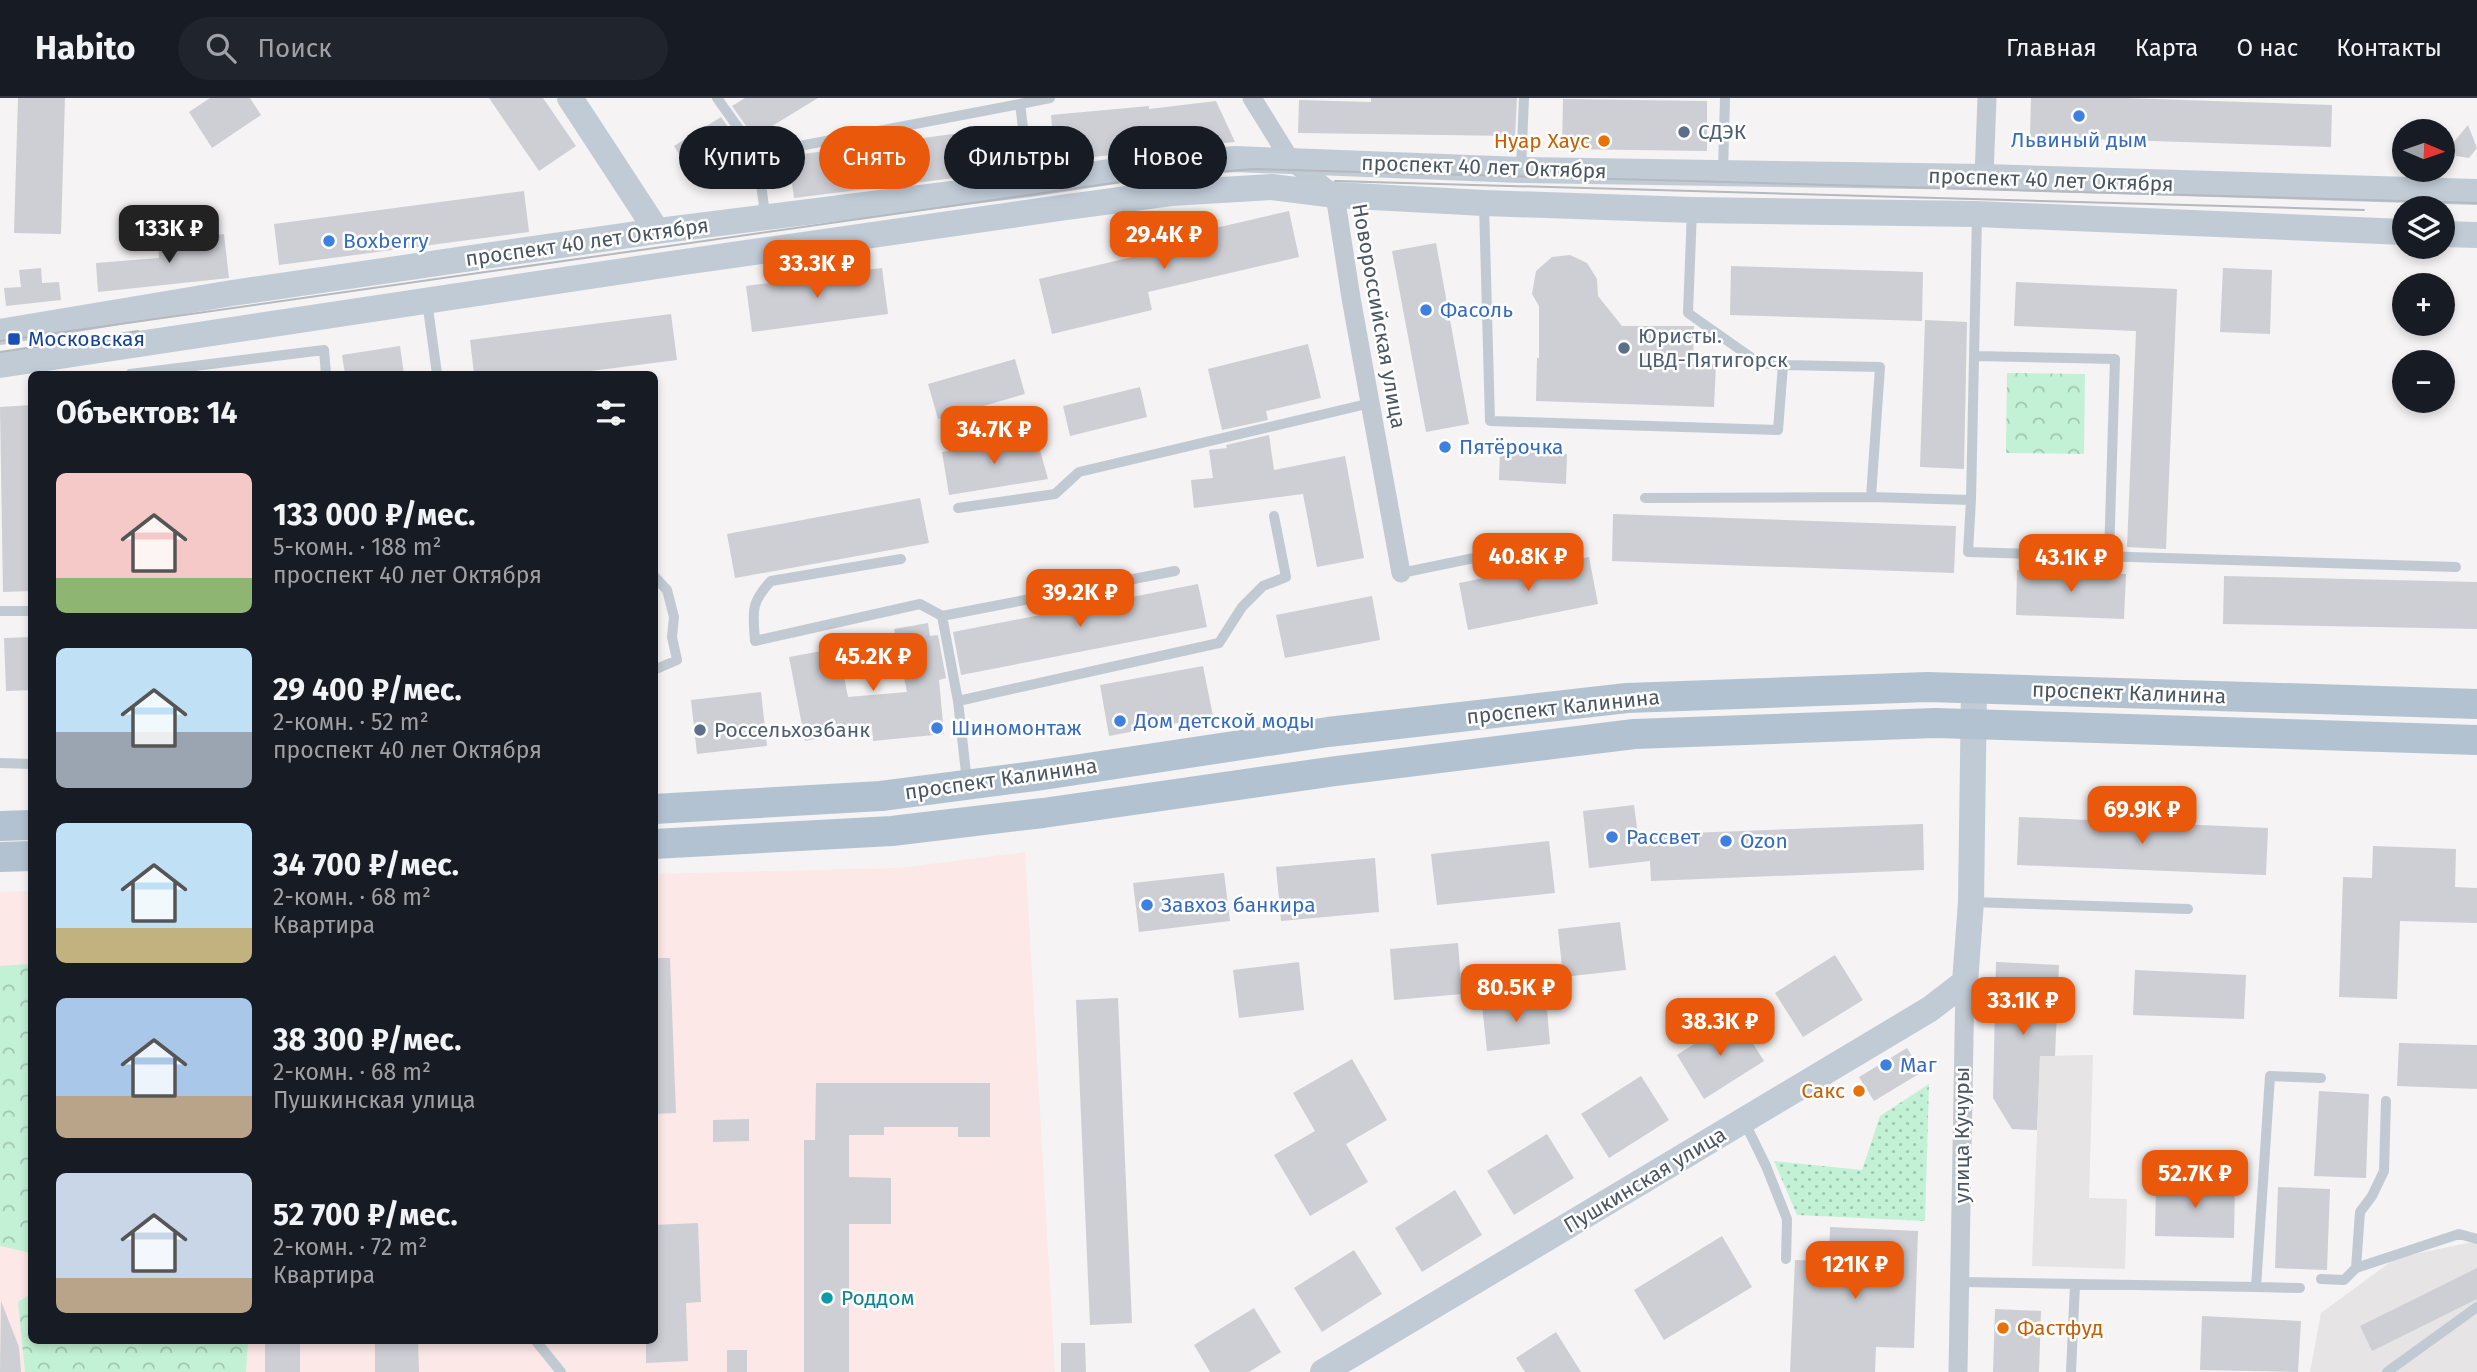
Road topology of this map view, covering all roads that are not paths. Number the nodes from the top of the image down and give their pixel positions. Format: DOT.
graph roads {
  1 [pos="570,98"];
  2 [pos="717,98"];
  3 [pos="1050,98"];
  4 [pos="1252,98"];
  5 [pos="1524,98"];
  6 [pos="1725,98"];
  7 [pos="1987,98"];
  8 [pos="1020,104"];
  9 [pos="737,126"];
  10 [pos="1023,126"];
  11 [pos="805,145"];
  12 [pos="1291,161"];
  13 [pos="1521,170"];
  14 [pos="1723,173"];
  15 [pos="1094,174"];
  16 [pos="1984,177"];
  17 [pos="761,189"];
  18 [pos="992,189"];
  19 [pos="2477,192"];
  20 [pos="1335,195"];
  21 [pos="1484,203"];
  22 [pos="1692,210"];
  23 [pos="1977,214"];
  24 [pos="765,218"];
  25 [pos="657,231"];
  26 [pos="2392,231"];
  27 [pos="2455,234"];
  28 [pos="2477,235"];
  29 [pos="427,301"];
  30 [pos="0,332"];
  31 [pos="1975,356"];
  32 [pos="0,365"];
  33 [pos="1783,365"];
  34 [pos="153,371"];
  35 [pos="326,371"];
  36 [pos="437,371"];
  37 [pos="1371,402"];
  38 [pos="1871,497"];
  39 [pos="1645,498"];
  40 [pos="1971,500"];
  41 [pos="958,509"];
  42 [pos="1274,516"];
  43 [pos="1528,547"];
  44 [pos="2109,556"];
  45 [pos="901,559"];
  46 [pos="2456,566"];
  47 [pos="1175,571"];
  48 [pos="1401,573"];
  49 [pos="658,580"];
  50 [pos="0,611"];
  51 [pos="28,611"];
  52 [pos="942,616"];
  53 [pos="658,668"];
  54 [pos="1974,688"];
  55 [pos="958,701"];
  56 [pos="2477,704"];
  57 [pos="1972,724"];
  58 [pos="2477,740"];
  59 [pos="0,763"];
  60 [pos="28,764"];
  61 [pos="967,784"];
  62 [pos="658,809"];
  63 [pos="28,825"];
  64 [pos="0,826"];
  65 [pos="658,844"];
  66 [pos="28,856"];
  67 [pos="0,857"];
  68 [pos="1970,902"];
  69 [pos="2188,909"];
  70 [pos="1965,982"];
  71 [pos="2321,1078"];
  72 [pos="2386,1101"];
  73 [pos="1744,1121"];
  74 [pos="2477,1238"];
  75 [pos="1786,1259"];
  76 [pos="2357,1268"];
  77 [pos="2321,1279"];
  78 [pos="1961,1282"];
  79 [pos="2075,1284"];
  80 [pos="2256,1287"];
  81 [pos="2300,1288"];
  82 [pos="2477,1307"];
  83 [pos="538,1344"];
  84 [pos="561,1372"];
  85 [pos="1323,1372"];
  86 [pos="1958,1372"];
  87 [pos="2071,1372"];
  88 [pos="2387,1372"];
  1 -- 25 [label="street"];
  2 -- 9 [label="lane"];
  3 -- 8 [label="lane"];
  4 -- 12 [label="street, Новороссийская улица"];
  5 -- 13 [label="lane"];
  6 -- 14 [label="lane"];
  7 -- 16 [label="street"];
  8 -- 10 [label="lane"];
  8 -- 11 [label="lane"];
  12 -- 13 [label="street, проспект 40 лет Октября"];
  12 -- 15 [label="street, проспект 40 лет Октября"];
  12 -- 20 [label="street, Новороссийская улица"];
  13 -- 14 [label="street, проспект 40 лет Октября"];
  14 -- 16 [label="street, проспект 40 лет Октября"];
  16 -- 19 [label="street, проспект 40 лет Октября"];
  17 -- 24 [label="lane"];
  18 -- 24 [label="street, проспект 40 лет Октября"];
  20 -- 21 [label="street, проспект 40 лет Октября"];
  20 -- 29 [label="street, проспект 40 лет Октября"];
  20 -- 37 [label="street, Новороссийская улица"];
  21 -- 22 [label="street, проспект 40 лет Октября"];
  21 -- 33 [label="lane"];
  22 -- 23 [label="street, проспект 40 лет Октября"];
  22 -- 33 [label="lane"];
  23 -- 26 [label="street, проспект 40 лет Октября"];
  23 -- 31 [label="lane"];
  24 -- 25 [label="street, проспект 40 лет Октября"];
  25 -- 30 [label="street, проспект 40 лет Октября"];
  27 -- 28 [label="street"];
  29 -- 32 [label="street, проспект 40 лет Октября"];
  29 -- 36 [label="lane"];
  31 -- 40 [label="lane"];
  31 -- 44 [label="lane"];
  33 -- 38 [label="lane"];
  34 -- 35 [label="lane"];
  37 -- 41 [label="lane"];
  37 -- 48 [label="street, Новороссийская улица"];
  38 -- 39 [label="lane"];
  38 -- 40 [label="lane"];
  40 -- 44 [label="lane"];
  42 -- 55 [label="lane"];
  43 -- 48 [label="lane"];
  44 -- 46 [label="lane"];
  45 -- 52 [label="lane"];
  47 -- 52 [label="lane"];
  49 -- 53 [label="lane"];
  50 -- 51 [label="lane"];
  52 -- 55 [label="lane"];
  54 -- 56 [label="main road, проспект Калинина"];
  54 -- 57 [label="street, улица Кучуры"];
  54 -- 61 [label="main road, проспект Калинина"];
  55 -- 61 [label="lane"];
  57 -- 58 [label="main road, проспект Калинина"];
  57 -- 65 [label="main road, проспект Калинина"];
  57 -- 68 [label="street, улица Кучуры"];
  59 -- 60 [label="lane"];
  61 -- 62 [label="main road, проспект Калинина"];
  63 -- 64 [label="main road"];
  66 -- 67 [label="main road"];
  68 -- 69 [label="lane"];
  68 -- 70 [label="street, улица Кучуры"];
  70 -- 73 [label="street, Пушкинская улица"];
  70 -- 78 [label="street, улица Кучуры"];
  71 -- 80 [label="lane"];
  72 -- 76 [label="lane"];
  73 -- 75 [label="lane"];
  73 -- 85 [label="street, Пушкинская улица"];
  74 -- 76 [label="lane"];
  76 -- 77 [label="lane"];
  78 -- 79 [label="lane"];
  78 -- 86 [label="street, улица Кучуры"];
  79 -- 80 [label="lane"];
  79 -- 87 [label="lane"];
  80 -- 81 [label="lane"];
  82 -- 88 [label="lane"];
  83 -- 84 [label="lane"];
}
